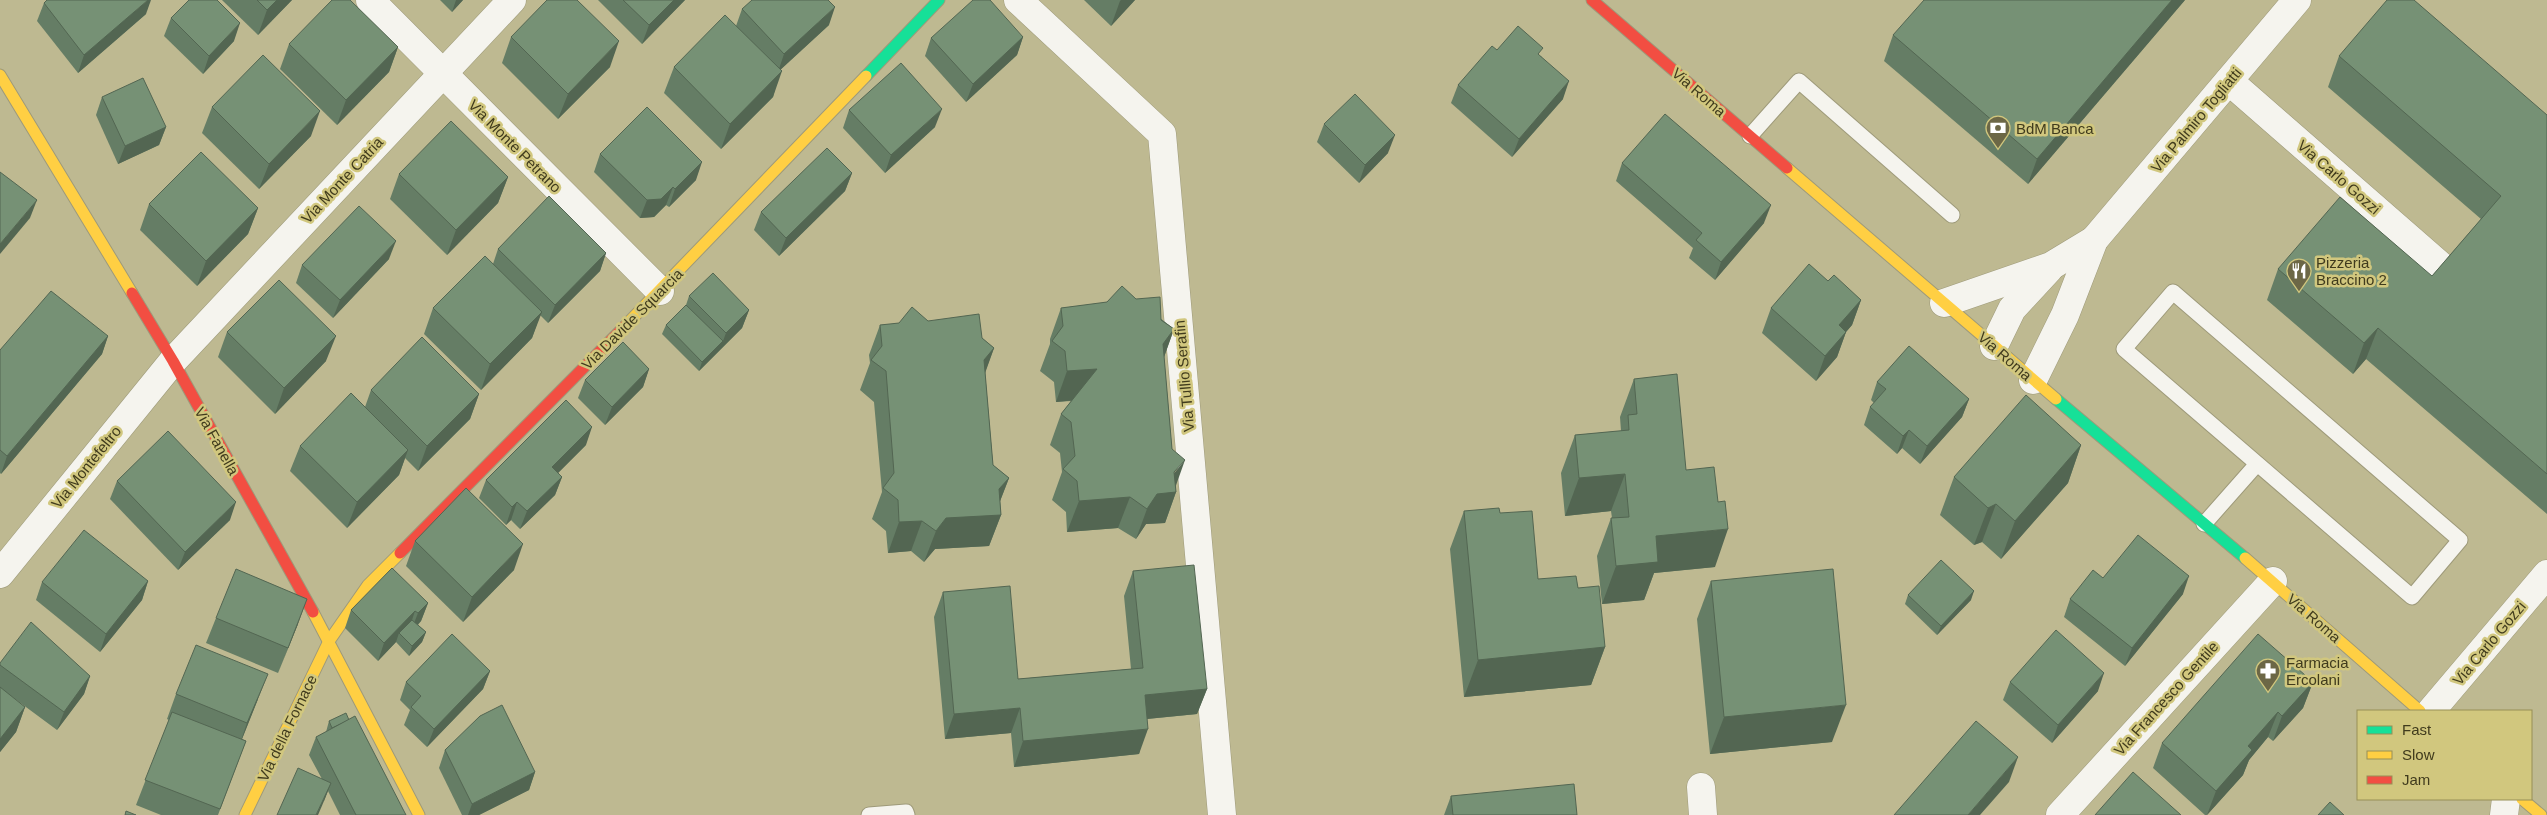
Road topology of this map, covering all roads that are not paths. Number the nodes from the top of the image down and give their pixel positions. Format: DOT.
graph roads {
  1 [pos="370,0"];
  2 [pos="512,0"];
  3 [pos="939,0"];
  4 [pos="1018,0"];
  5 [pos="1592,0"];
  6 [pos="2297,0"];
  7 [pos="443,73"];
  8 [pos="0,75"];
  9 [pos="2229,81"];
  10 [pos="1750,136"];
  11 [pos="1952,215"];
  12 [pos="2094,240"];
  13 [pos="2051,266"];
  14 [pos="2449,273"];
  15 [pos="660,291"];
  16 [pos="1944,302"];
  17 [pos="1994,346"];
  18 [pos="173,361"];
  19 [pos="2033,380"];
  20 [pos="2257,464"];
  21 [pos="2204,524"];
  22 [pos="0,574"];
  23 [pos="2547,574"];
  24 [pos="2273,581"];
  25 [pos="329,641"];
  26 [pos="2419,710"];
  27 [pos="2432,710"];
  28 [pos="1701,786"];
  29 [pos="2506,800"];
  30 [pos="2523,800"];
  31 [pos="246,815"];
  32 [pos="419,815"];
  33 [pos="869,815"];
  34 [pos="906,815"];
  35 [pos="1222,815"];
  36 [pos="1703,815"];
  37 [pos="2060,815"];
  38 [pos="2504,815"];
  39 [pos="2541,815"];
  1 -- 7 [label="street, Via Monte Petrano"];
  2 -- 7 [label="street, Via Monte Catria"];
  3 -- 15 [label="street, Via Davide Squarcia"];
  4 -- 35 [label="street, Via Tullio Serafin"];
  5 -- 10 [label="street, Via Roma"];
  6 -- 9 [label="street, Via Palmiro Togliatti"];
  7 -- 15 [label="street, Via Monte Petrano"];
  7 -- 18 [label="street, Via Monte Catria"];
  8 -- 18 [label="street, Via Fanella"];
  9 -- 12 [label="street, Via Palmiro Togliatti"];
  9 -- 14 [label="street, Via Carlo Gozzi"];
  10 -- 11 [label="lane"];
  10 -- 16 [label="street, Via Roma"];
  12 -- 13 [label="street, Via Palmiro Togliatti"];
  12 -- 19 [label="street, Via Palmiro Togliatti"];
  13 -- 16 [label="street, Via Palmiro Togliatti"];
  13 -- 17 [label="street, Via Palmiro Togliatti"];
  15 -- 25 [label="street, Via Davide Squarcia"];
  16 -- 17 [label="street, Via Roma"];
  17 -- 19 [label="street, Via Roma"];
  18 -- 22 [label="street, Via Montefeltro"];
  18 -- 25 [label="street, Via Fanella"];
  19 -- 21 [label="street, Via Roma"];
  20 -- 20 [label="lane"];
  20 -- 21 [label="lane"];
  21 -- 24 [label="street, Via Roma"];
  23 -- 27 [label="street, Via Carlo Gozzi"];
  24 -- 26 [label="street, Via Roma"];
  24 -- 37 [label="street, Via Francesco Gentile"];
  25 -- 31 [label="street, Via della Fornace"];
  25 -- 32 [label="street, Via Fanella"];
  28 -- 36 [label="street"];
  29 -- 38 [label="street"];
  30 -- 39 [label="street"];
  33 -- 34 [label="lane"];
}
